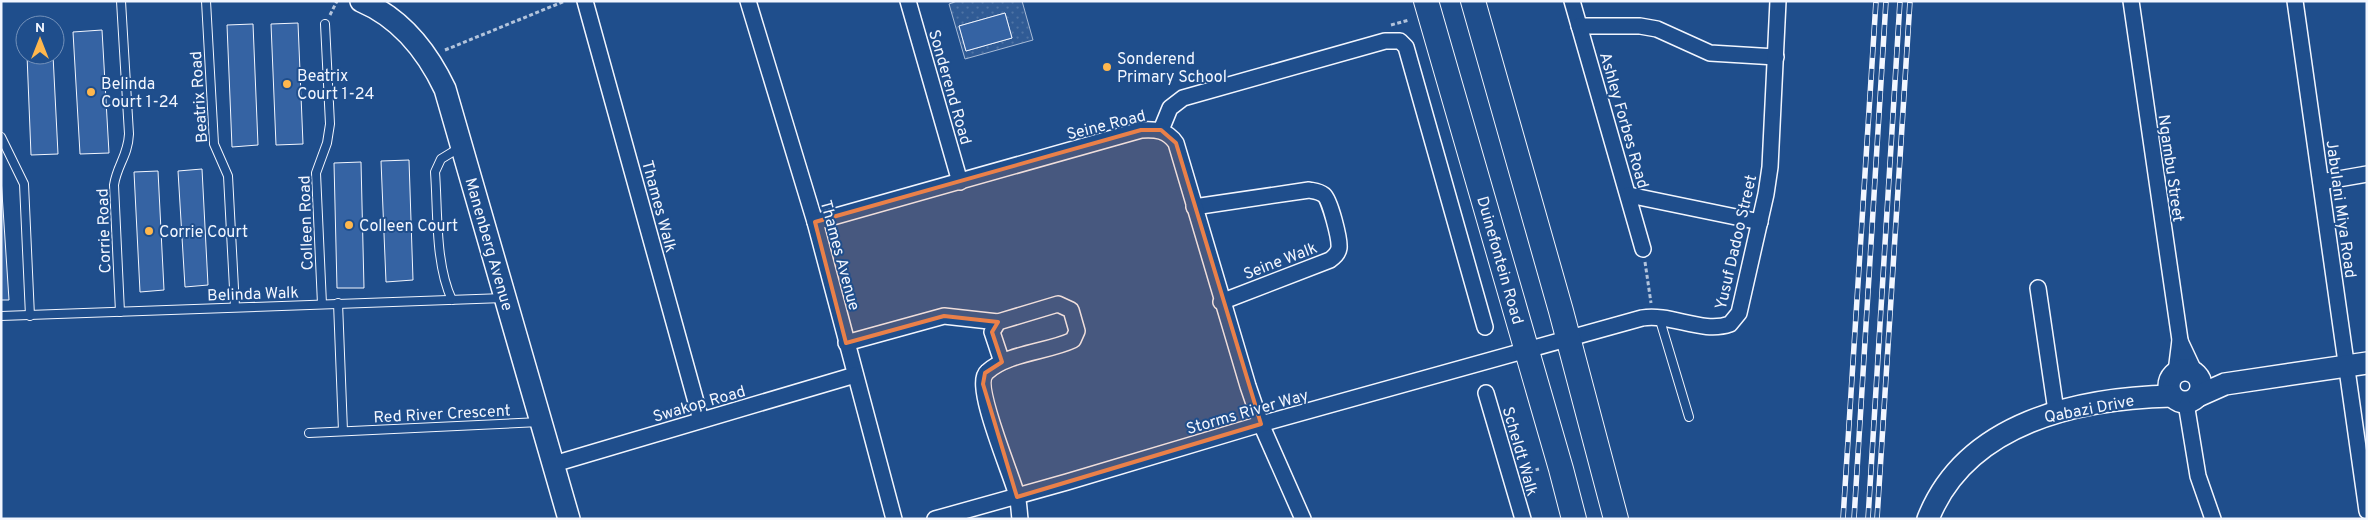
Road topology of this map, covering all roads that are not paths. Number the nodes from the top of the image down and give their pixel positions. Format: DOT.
graph roads {
  1 [pos="122,1"];
  2 [pos="206,1"];
  3 [pos="361,1"];
  4 [pos="585,1"];
  5 [pos="748,1"];
  6 [pos="908,1"];
  7 [pos="1426,1"];
  8 [pos="1473,1"];
  9 [pos="1572,1"];
  10 [pos="1778,1"];
  11 [pos="2131,1"];
  12 [pos="2294,1"];
  13 [pos="325,24"];
  14 [pos="1579,26"];
  15 [pos="1776,57"];
  16 [pos="1161,130"];
  17 [pos="1,137"];
  18 [pos="462,147"];
  19 [pos="2367,174"];
  20 [pos="960,182"];
  21 [pos="2321,182"];
  22 [pos="1629,195"];
  23 [pos="1194,207"];
  24 [pos="815,222"];
  25 [pos="1760,222"];
  26 [pos="1644,254"];
  27 [pos="2038,288"];
  28 [pos="505,298"];
  29 [pos="452,300"];
  30 [pos="1221,302"];
  31 [pos="338,303"];
  32 [pos="322,304"];
  33 [pos="235,307"];
  34 [pos="1655,311"];
  35 [pos="120,312"];
  36 [pos="1,316"];
  37 [pos="30,316"];
  38 [pos="998,322"];
  39 [pos="1485,327"];
  40 [pos="1569,338"];
  41 [pos="846,343"];
  42 [pos="1527,350"];
  43 [pos="1002,362"];
  44 [pos="2357,365"];
  45 [pos="855,376"];
  46 [pos="2185,385"];
  47 [pos="1486,393"];
  48 [pos="2056,411"];
  49 [pos="1689,417"];
  50 [pos="701,420"];
  51 [pos="541,422"];
  52 [pos="1261,424"];
  53 [pos="344,431"];
  54 [pos="309,433"];
  55 [pos="554,464"];
  56 [pos="1017,497"];
  57 [pos="2367,511"];
  58 [pos="569,519"];
  59 [pos="894,519"];
  60 [pos="935,519"];
  61 [pos="1020,519"];
  62 [pos="1303,519"];
  63 [pos="1523,519"];
  64 [pos="1574,519"];
  65 [pos="1616,519"];
  66 [pos="1928,519"];
  67 [pos="2213,519"];
  1 -- 35 [label="lane, Corrie Road"];
  2 -- 33 [label="lane, Beatrix Road"];
  3 -- 18 [label="street, Manenberg Avenue"];
  4 -- 50 [label="street, Thames Walk"];
  5 -- 24 [label="street, Thames Avenue"];
  6 -- 20 [label="street, Sonderend Road"];
  7 -- 42 [label="main road, Duinefontein Road"];
  8 -- 40 [label="main road"];
  9 -- 14 [label="street, Ashley Forbes Road"];
  10 -- 15 [label="street, Yusuf Dadoo Street"];
  11 -- 46 [label="street, Ngambu Street"];
  12 -- 21 [label="street, Jabulani Miya Road"];
  13 -- 32 [label="lane, Colleen Road"];
  14 -- 15 [label="street"];
  14 -- 22 [label="street, Ashley Forbes Road"];
  15 -- 25 [label="street, Yusuf Dadoo Street"];
  16 -- 20 [label="street, Seine Road"];
  16 -- 23 [label="street, Seine Road"];
  16 -- 39 [label="street"];
  17 -- 37 [label="lane"];
  18 -- 28 [label="street, Manenberg Avenue"];
  18 -- 29 [label="lane"];
  19 -- 21 [label="street"];
  20 -- 24 [label="street, Seine Road"];
  21 -- 44 [label="street, Jabulani Miya Road"];
  22 -- 25 [label="street"];
  22 -- 26 [label="street, Ashley Forbes Road"];
  23 -- 30 [label="street, Seine Road"];
  23 -- 30 [label="street, Seine Walk"];
  24 -- 41 [label="street, Thames Avenue"];
  25 -- 34 [label="street, Yusuf Dadoo Street"];
  27 -- 48 [label="street"];
  28 -- 29 [label="lane, Belinda Walk"];
  28 -- 51 [label="street, Manenberg Avenue"];
  29 -- 31 [label="lane, Belinda Walk"];
  30 -- 52 [label="street, Seine Road"];
  31 -- 32 [label="lane, Belinda Walk"];
  31 -- 53 [label="lane"];
  32 -- 33 [label="lane, Belinda Walk"];
  33 -- 35 [label="lane, Belinda Walk"];
  34 -- 40 [label="street, Yusuf Dadoo Street"];
  34 -- 49 [label="lane"];
  35 -- 37 [label="lane, Belinda Walk"];
  36 -- 37 [label="lane, Belinda Walk"];
  38 -- 41 [label="street"];
  38 -- 43 [label="street"];
  38 -- 43 [label="street"];
  40 -- 42 [label="street, Storms River Way"];
  40 -- 65 [label="main road"];
  41 -- 45 [label="street, Thames Avenue"];
  42 -- 52 [label="street, Storms River Way"];
  42 -- 64 [label="main road, Duinefontein Road"];
  43 -- 56 [label="street"];
  44 -- 46 [label="street"];
  44 -- 57 [label="street, Jabulani Miya Road"];
  45 -- 50 [label="street, Swakop Road"];
  45 -- 59 [label="street, Thames Avenue"];
  46 -- 48 [label="street, Qabazi Drive"];
  46 -- 67 [label="street, Ngambu Street"];
  47 -- 63 [label="street, Scheldt Walk"];
  48 -- 66 [label="street, Qabazi Drive"];
  50 -- 55 [label="street, Swakop Road"];
  51 -- 53 [label="lane, Red River Crescent"];
  51 -- 55 [label="street, Manenberg Avenue"];
  52 -- 56 [label="street, Storms River Way"];
  52 -- 62 [label="street, Seine Road"];
  53 -- 54 [label="lane, Red River Crescent"];
  55 -- 58 [label="street, Manenberg Avenue"];
  56 -- 60 [label="street, Storms River Way"];
  56 -- 61 [label="street"];
}
